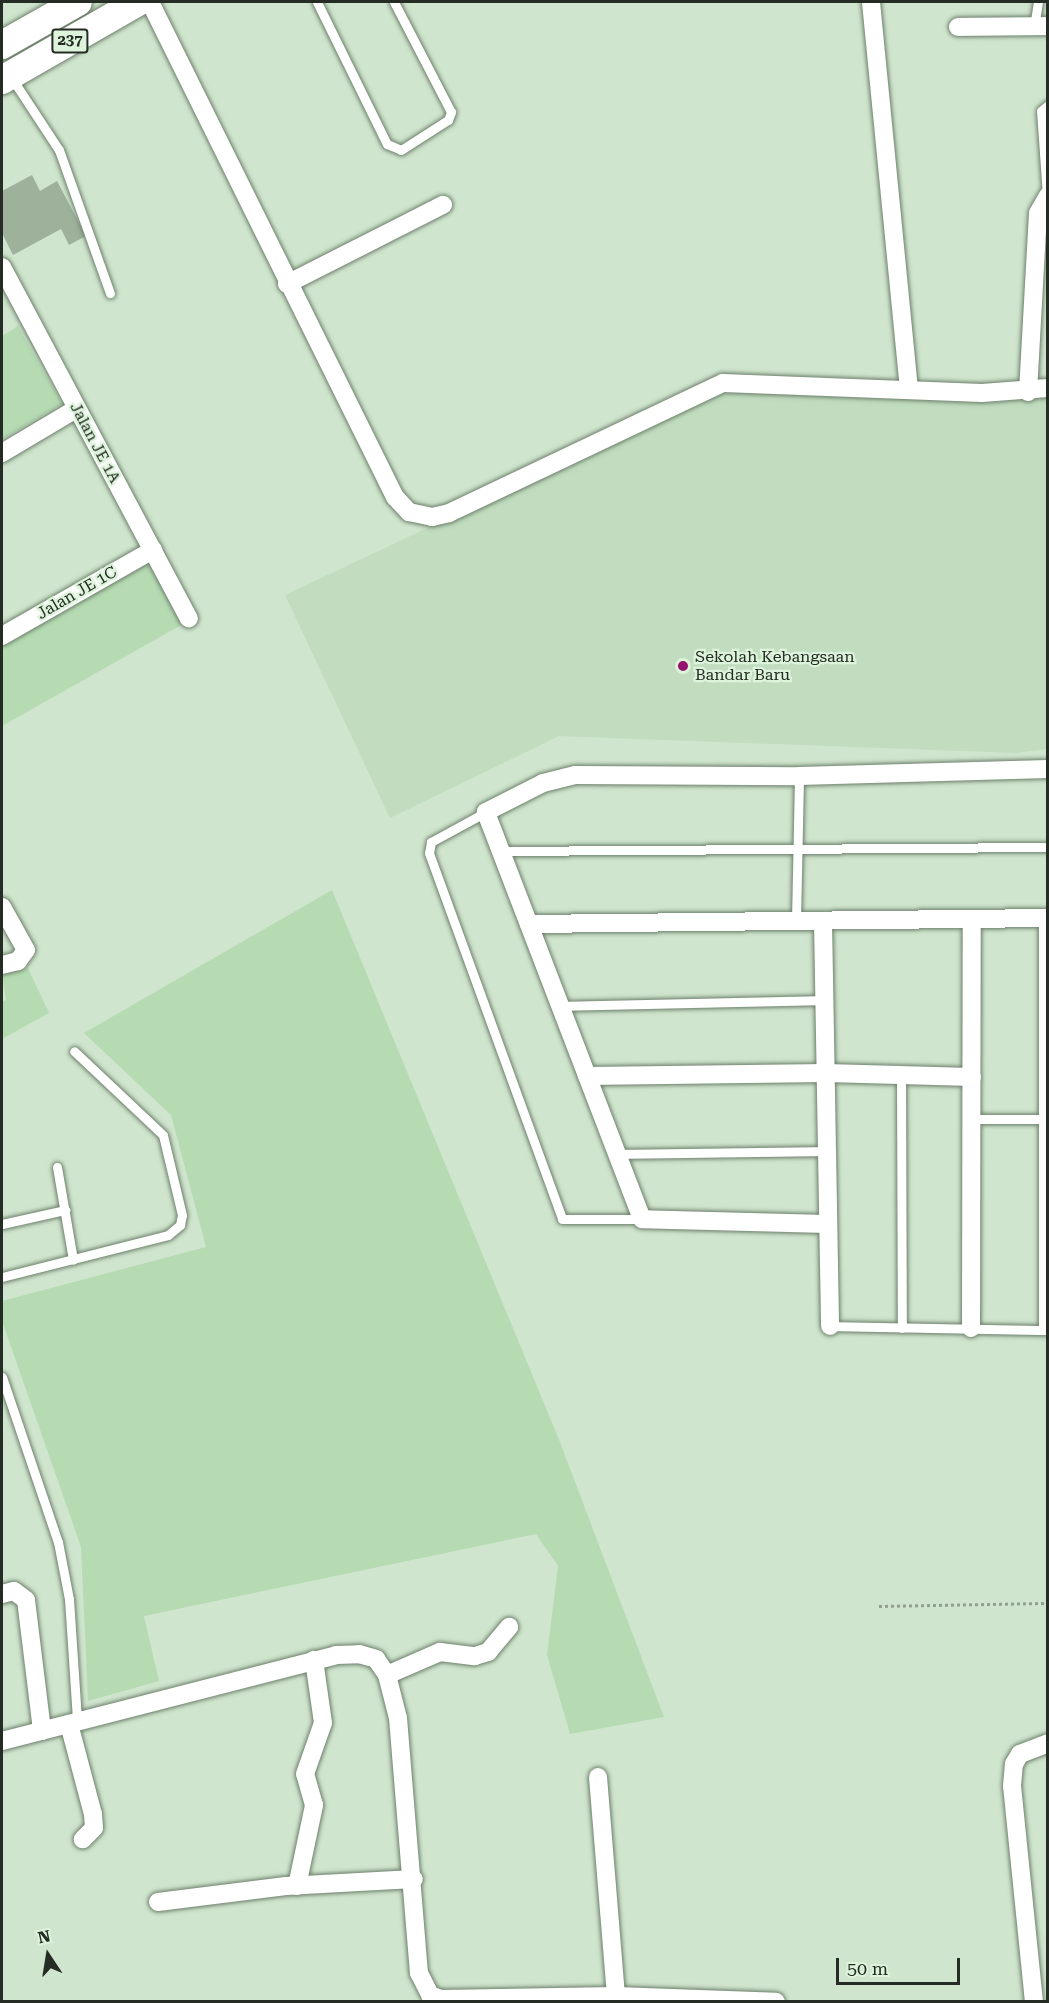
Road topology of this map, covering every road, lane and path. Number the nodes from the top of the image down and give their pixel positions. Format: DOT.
graph roads {
  1 [pos="78,2"];
  2 [pos="138,2"];
  3 [pos="150,2"];
  4 [pos="317,2"];
  5 [pos="394,2"];
  6 [pos="871,2"];
  7 [pos="1038,2"];
  8 [pos="1041,26"];
  9 [pos="958,27"];
  10 [pos="2,43"];
  11 [pos="6,78"];
  12 [pos="1047,105"];
  13 [pos="1047,196"];
  14 [pos="443,205"];
  15 [pos="2,267"];
  16 [pos="287,284"];
  17 [pos="110,293"];
  18 [pos="909,388"];
  19 [pos="1047,388"];
  20 [pos="1028,393"];
  21 [pos="76,410"];
  22 [pos="2,453"];
  23 [pos="153,550"];
  24 [pos="189,618"];
  25 [pos="2,636"];
  26 [pos="1047,769"];
  27 [pos="799,776"];
  28 [pos="486,812"];
  29 [pos="1047,847"];
  30 [pos="797,849"];
  31 [pos="501,851"];
  32 [pos="2,907"];
  33 [pos="1045,918"];
  34 [pos="972,919"];
  35 [pos="796,921"];
  36 [pos="823,921"];
  37 [pos="529,924"];
  38 [pos="2,965"];
  39 [pos="824,1000"];
  40 [pos="560,1006"];
  41 [pos="74,1051"];
  42 [pos="826,1073"];
  43 [pos="900,1075"];
  44 [pos="587,1076"];
  45 [pos="972,1077"];
  46 [pos="972,1119"];
  47 [pos="1045,1119"];
  48 [pos="827,1151"];
  49 [pos="617,1154"];
  50 [pos="57,1167"];
  51 [pos="65,1210"];
  52 [pos="642,1219"];
  53 [pos="2,1224"];
  54 [pos="828,1224"];
  55 [pos="73,1260"];
  56 [pos="2,1277"];
  57 [pos="830,1326"];
  58 [pos="902,1328"];
  59 [pos="971,1328"];
  60 [pos="1045,1330"];
  61 [pos="2,1377"];
  62 [pos="2,1594"];
  63 [pos="1047,1604"];
  64 [pos="879,1606"];
  65 [pos="509,1627"];
  66 [pos="314,1660"];
  67 [pos="387,1675"];
  68 [pos="73,1723"];
  69 [pos="42,1731"];
  70 [pos="2,1741"];
  71 [pos="1047,1743"];
  72 [pos="598,1777"];
  73 [pos="83,1839"];
  74 [pos="414,1879"];
  75 [pos="297,1886"];
  76 [pos="158,1902"];
  77 [pos="616,1996"];
  78 [pos="545,2001"];
  79 [pos="764,2001"];
  80 [pos="1034,2001"];
  1 -- 10 [label="main road, 237"];
  2 -- 11 [label="main road, 237"];
  3 -- 16 [label="street"];
  4 -- 5 [label="lane"];
  6 -- 18 [label="street"];
  7 -- 8 [label="lane"];
  8 -- 9 [label="street"];
  11 -- 17 [label="lane"];
  12 -- 13 [label="lane"];
  13 -- 20 [label="street"];
  14 -- 16 [label="street"];
  15 -- 21 [label="street, Jalan JE 1A"];
  16 -- 18 [label="street"];
  18 -- 20 [label="street"];
  19 -- 20 [label="street"];
  21 -- 22 [label="street"];
  21 -- 23 [label="street, Jalan JE 1A"];
  23 -- 24 [label="street, Jalan JE 1A"];
  23 -- 25 [label="street, Jalan JE 1C"];
  26 -- 27 [label="street"];
  27 -- 28 [label="street"];
  27 -- 30 [label="lane"];
  28 -- 31 [label="street"];
  28 -- 52 [label="lane"];
  29 -- 30 [label="lane"];
  30 -- 31 [label="lane"];
  30 -- 35 [label="lane"];
  31 -- 37 [label="street"];
  32 -- 38 [label="street"];
  33 -- 34 [label="street"];
  33 -- 47 [label="lane"];
  34 -- 36 [label="street"];
  34 -- 45 [label="street"];
  35 -- 36 [label="street"];
  35 -- 37 [label="street"];
  36 -- 39 [label="street"];
  37 -- 40 [label="street"];
  39 -- 40 [label="lane"];
  39 -- 42 [label="street"];
  40 -- 44 [label="street"];
  41 -- 55 [label="lane"];
  42 -- 43 [label="street"];
  42 -- 44 [label="street"];
  42 -- 48 [label="street"];
  43 -- 45 [label="street"];
  43 -- 58 [label="lane"];
  44 -- 49 [label="street"];
  45 -- 46 [label="street"];
  46 -- 47 [label="lane"];
  46 -- 59 [label="street"];
  47 -- 60 [label="lane"];
  48 -- 49 [label="lane"];
  48 -- 54 [label="street"];
  49 -- 52 [label="street"];
  50 -- 51 [label="lane"];
  51 -- 53 [label="lane"];
  51 -- 55 [label="lane"];
  52 -- 54 [label="street"];
  54 -- 57 [label="street"];
  55 -- 56 [label="lane"];
  57 -- 58 [label="lane"];
  58 -- 59 [label="lane"];
  59 -- 60 [label="lane"];
  61 -- 68 [label="lane"];
  62 -- 69 [label="street"];
  63 -- 64 [label="path"];
  65 -- 67 [label="street"];
  66 -- 67 [label="street"];
  66 -- 68 [label="street"];
  66 -- 75 [label="street"];
  67 -- 74 [label="street"];
  68 -- 69 [label="street"];
  68 -- 73 [label="street"];
  69 -- 70 [label="street"];
  71 -- 80 [label="street"];
  72 -- 77 [label="street"];
  74 -- 75 [label="street"];
  74 -- 78 [label="street"];
  75 -- 76 [label="street"];
  77 -- 78 [label="street"];
  77 -- 79 [label="street"];
}
